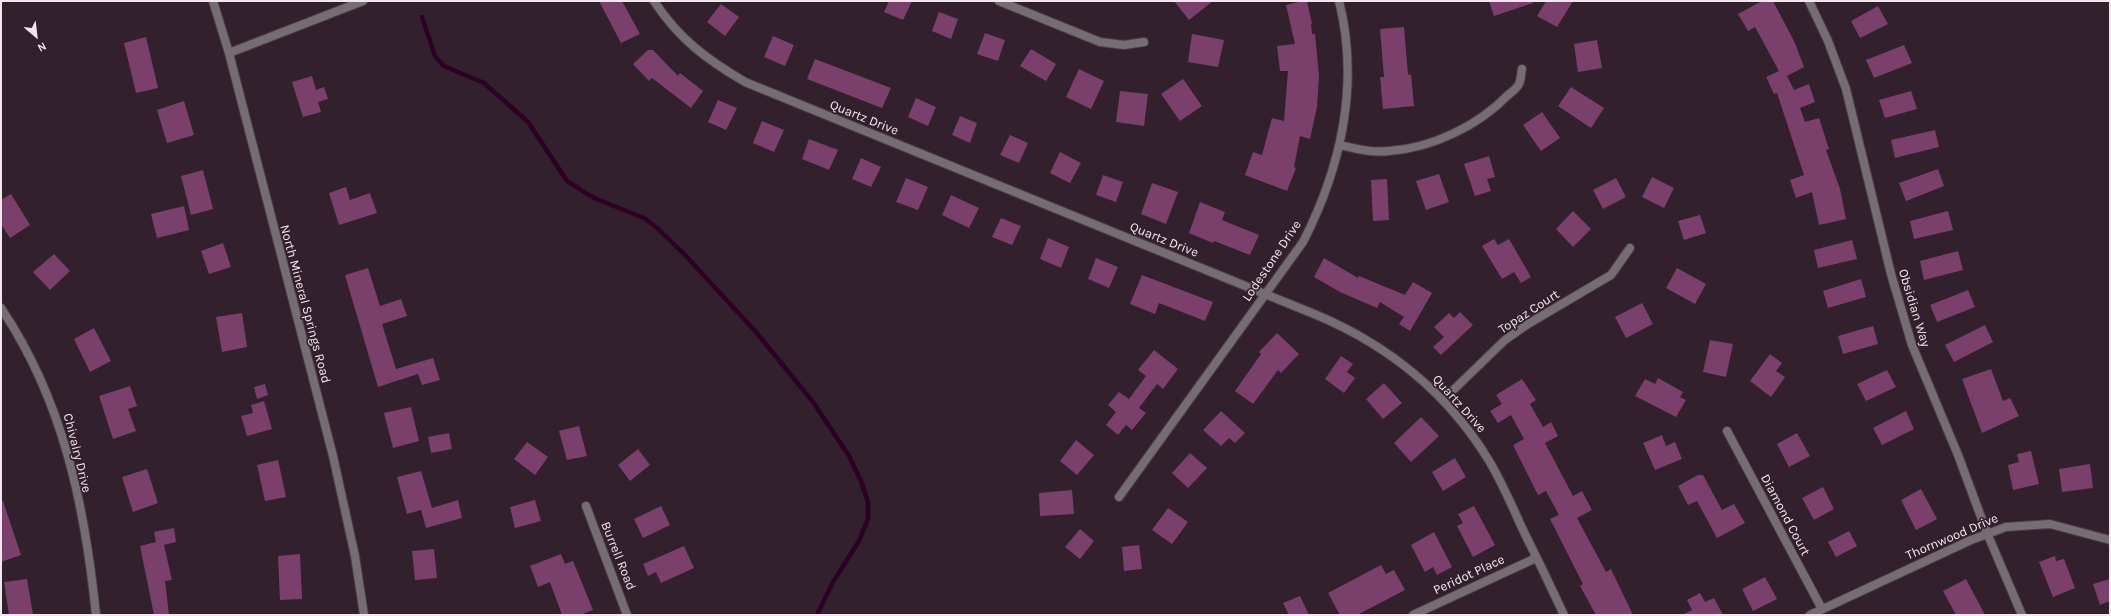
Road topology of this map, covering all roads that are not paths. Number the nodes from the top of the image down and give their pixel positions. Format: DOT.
graph roads {
  1 [pos="214,1"];
  2 [pos="363,1"];
  3 [pos="654,1"];
  4 [pos="999,1"];
  5 [pos="1339,1"];
  6 [pos="1808,1"];
  7 [pos="1144,42"];
  8 [pos="228,52"];
  9 [pos="1522,69"];
  10 [pos="1340,145"];
  11 [pos="1630,248"];
  12 [pos="1265,294"];
  13 [pos="1,308"];
  14 [pos="1442,400"];
  15 [pos="1727,431"];
  16 [pos="1119,497"];
  17 [pos="586,506"];
  18 [pos="1987,533"];
  19 [pos="2110,540"];
  20 [pos="1536,558"];
  21 [pos="1822,609"];
  22 [pos="96,615"];
  23 [pos="364,615"];
  24 [pos="627,615"];
  25 [pos="1413,615"];
  26 [pos="1564,615"];
  27 [pos="1810,615"];
  28 [pos="2022,615"];
  1 -- 8 [label="street, North Mineral Springs Road"];
  2 -- 8 [label="street"];
  3 -- 12 [label="street, Quartz Drive"];
  4 -- 7 [label="street"];
  5 -- 10 [label="street, Lodestone Drive"];
  6 -- 18 [label="street, Obsidian Way"];
  8 -- 23 [label="street, North Mineral Springs Road"];
  9 -- 10 [label="street"];
  10 -- 12 [label="street, Lodestone Drive"];
  11 -- 14 [label="street, Topaz Court"];
  12 -- 14 [label="street, Quartz Drive"];
  12 -- 16 [label="street, Lodestone Drive"];
  13 -- 22 [label="street, Chivalry Drive"];
  14 -- 20 [label="street, Quartz Drive"];
  15 -- 21 [label="street, Diamond Court"];
  17 -- 24 [label="street, Burrell Road"];
  18 -- 19 [label="street, Thornwood Drive"];
  18 -- 21 [label="street, Thornwood Drive"];
  18 -- 28 [label="street, Obsidian Way"];
  20 -- 25 [label="street, Peridot Place"];
  20 -- 26 [label="street, Quartz Drive"];
  21 -- 27 [label="street, Thornwood Drive"];
}
